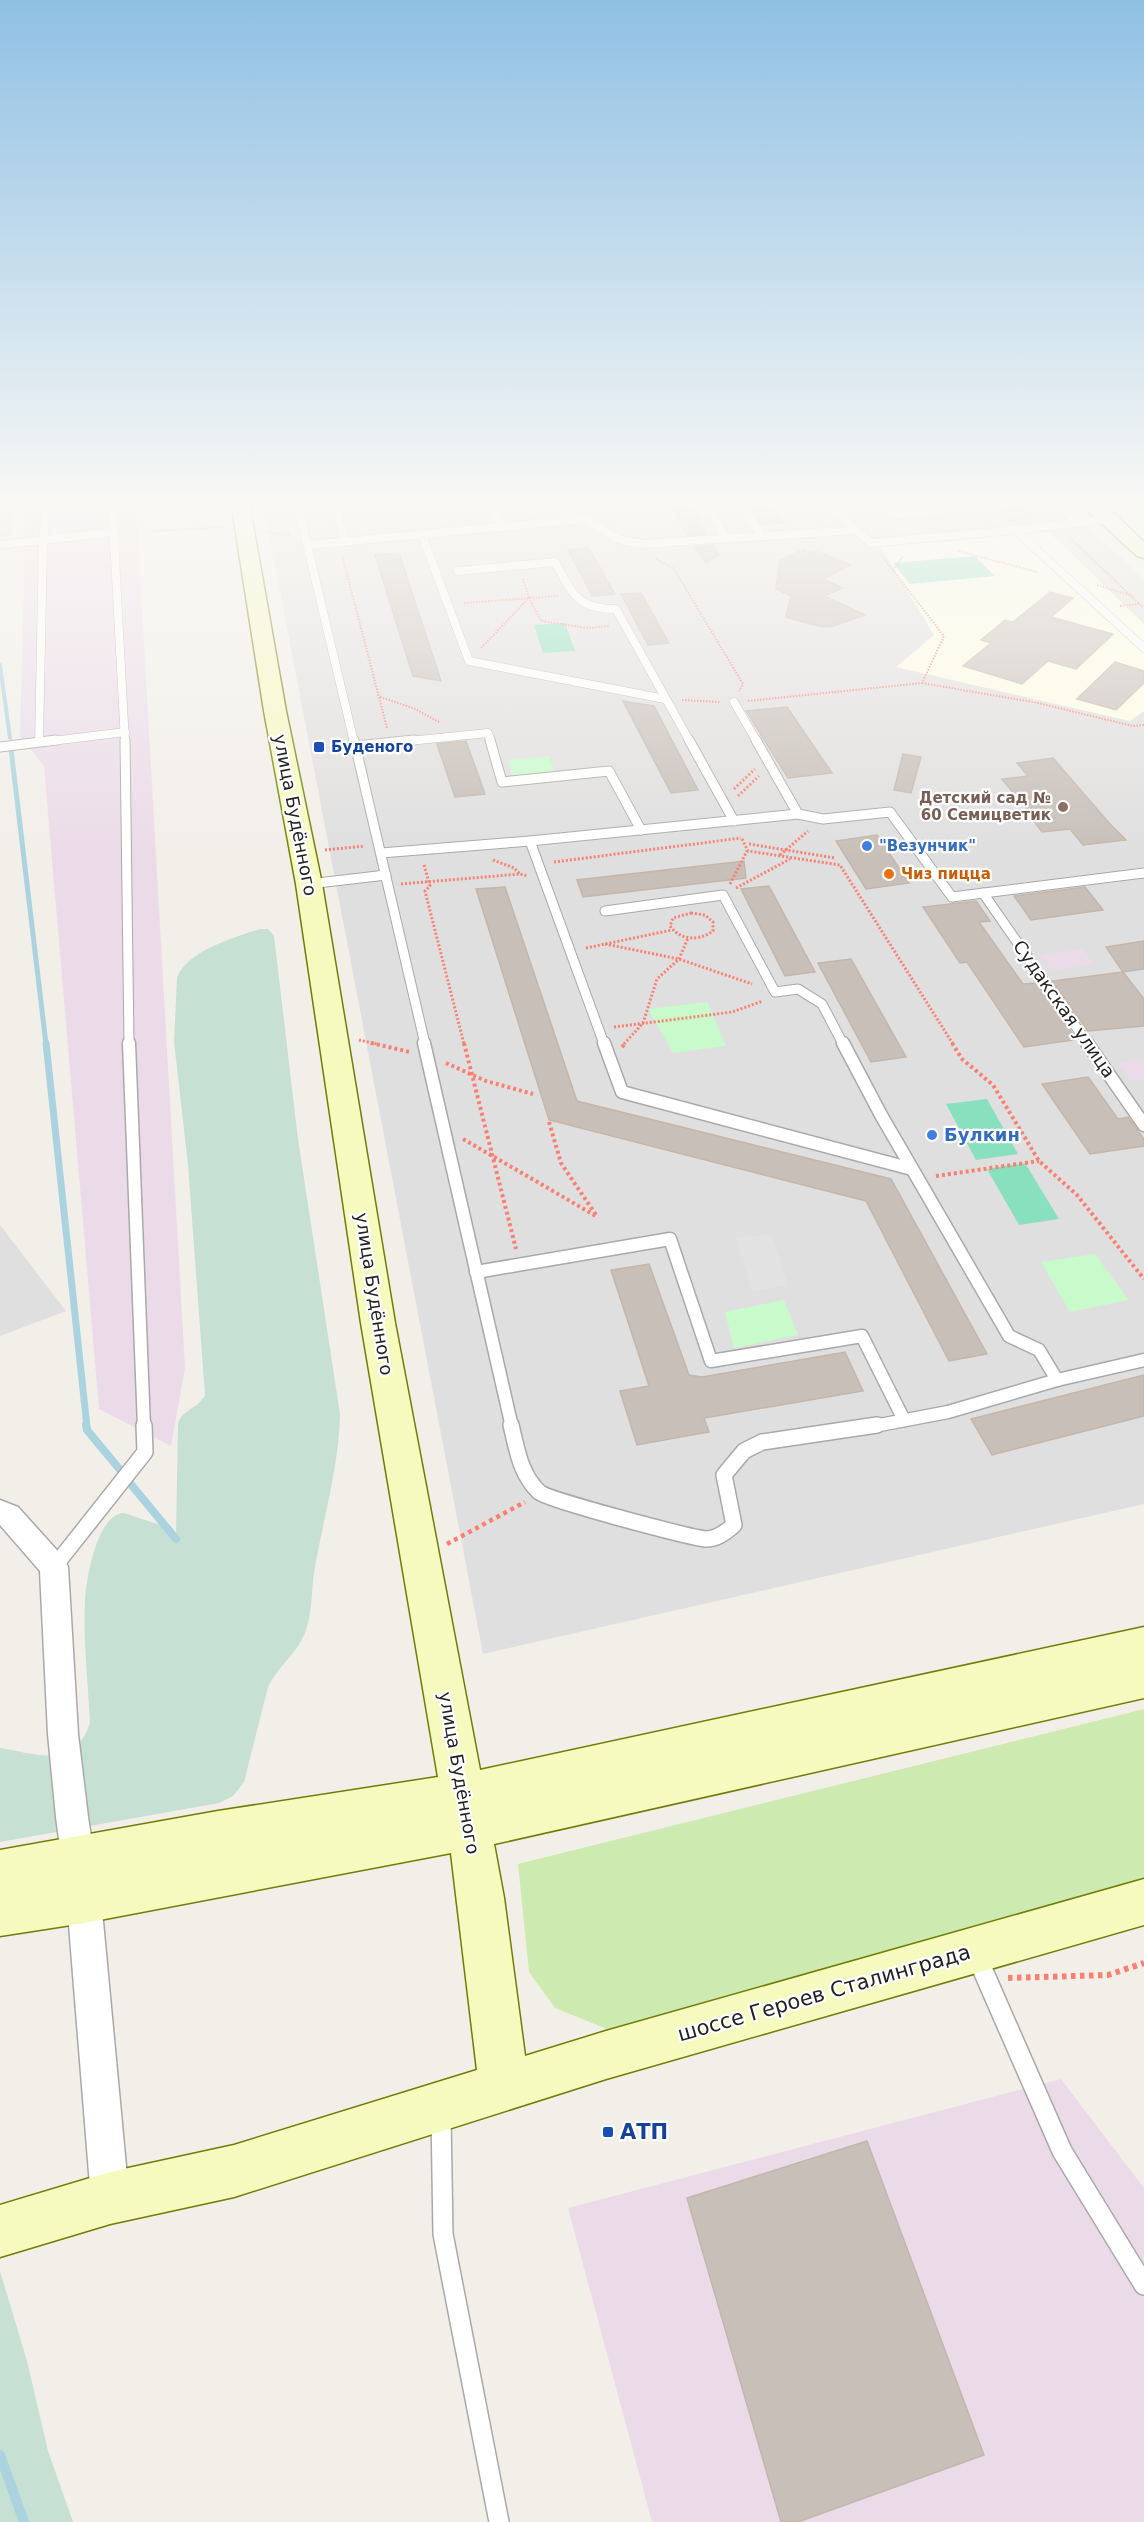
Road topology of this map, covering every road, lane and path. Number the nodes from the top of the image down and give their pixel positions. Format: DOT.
graph roads {
  1 [pos="41,620"];
  2 [pos="118,620"];
  3 [pos="260,620"];
  4 [pos="326,620"];
  5 [pos="361,620"];
  6 [pos="454,620"];
  7 [pos="508,620"];
  8 [pos="540,620"];
  9 [pos="622,620"];
  10 [pos="704,620"];
  11 [pos="931,620"];
  12 [pos="1113,620"];
  13 [pos="624,624"];
  14 [pos="1144,648"];
  15 [pos="469,661"];
  16 [pos="922,683"];
  17 [pos="379,697"];
  18 [pos="665,699"];
  19 [pos="734,702"];
  20 [pos="1144,724"];
  21 [pos="125,732"];
  22 [pos="464,736"];
  23 [pos="39,742"];
  24 [pos="391,743"];
  25 [pos="356,746"];
  26 [pos="0,747"];
  27 [pos="768,762"];
  28 [pos="724,803"];
  29 [pos="798,814"];
  30 [pos="823,819"];
  31 [pos="734,821"];
  32 [pos="640,830"];
  33 [pos="742,839"];
  34 [pos="530,841"];
  35 [pos="749,844"];
  36 [pos="420,850"];
  37 [pos="786,850"];
  38 [pos="748,851"];
  39 [pos="381,853"];
  40 [pos="780,855"];
  41 [pos="835,858"];
  42 [pos="791,859"];
  43 [pos="538,864"];
  44 [pos="1144,873"];
  45 [pos="387,880"];
  46 [pos="544,880"];
  47 [pos="428,882"];
  48 [pos="309,884"];
  49 [pos="983,893"];
  50 [pos="723,895"];
  51 [pos="604,911"];
  52 [pos="672,930"];
  53 [pos="688,938"];
  54 [pos="605,944"];
  55 [pos="570,951"];
  56 [pos="679,959"];
  57 [pos="798,989"];
  58 [pos="775,992"];
  59 [pos="644,1023"];
  60 [pos="599,1028"];
  61 [pos="610,1060"];
  62 [pos="549,1122"];
  63 [pos="1144,1125"];
  64 [pos="444,1128"];
  65 [pos="493,1156"];
  66 [pos="1039,1161"];
  67 [pos="915,1174"];
  68 [pos="520,1265"];
  69 [pos="476,1272"];
  70 [pos="1144,1278"];
  71 [pos="1144,1360"];
  72 [pos="1057,1380"];
  73 [pos="904,1420"];
  74 [pos="540,1493"];
  75 [pos="0,1511"];
  76 [pos="418,1547"];
  77 [pos="54,1567"];
  78 [pos="1144,1646"];
  79 [pos="1144,1679"];
  80 [pos="466,1811"];
  81 [pos="0,1872"];
  82 [pos="80,1880"];
  83 [pos="1144,1902"];
  84 [pos="0,1913"];
  85 [pos="1144,1963"];
  86 [pos="981,1965"];
  87 [pos="504,2087"];
  88 [pos="441,2108"];
  89 [pos="110,2198"];
  90 [pos="0,2231"];
  91 [pos="1144,2285"];
  92 [pos="499,2522"];
  1 -- 23 [label="lane"];
  2 -- 21 [label="lane"];
  3 -- 48 [label="main road, улица Будённого"];
  4 -- 25 [label="lane"];
  5 -- 17 [label="path"];
  6 -- 15 [label="lane"];
  7 -- 15 [label="path"];
  8 -- 13 [label="path"];
  9 -- 13 [label="lane"];
  10 -- 19 [label="path"];
  11 -- 16 [label="path"];
  12 -- 14 [label="lane"];
  13 -- 18 [label="lane"];
  15 -- 18 [label="lane"];
  16 -- 19 [label="path"];
  16 -- 20 [label="path"];
  17 -- 22 [label="path"];
  17 -- 24 [label="path"];
  18 -- 19 [label="path"];
  18 -- 28 [label="lane"];
  19 -- 27 [label="lane"];
  21 -- 23 [label="lane"];
  21 -- 77 [label="lane"];
  22 -- 24 [label="lane"];
  22 -- 32 [label="lane"];
  23 -- 26 [label="lane"];
  24 -- 25 [label="lane"];
  25 -- 39 [label="lane"];
  27 -- 28 [label="path"];
  27 -- 28 [label="path"];
  27 -- 29 [label="lane"];
  28 -- 31 [label="lane"];
  29 -- 30 [label="lane"];
  29 -- 31 [label="lane"];
  30 -- 37 [label="path"];
  30 -- 49 [label="lane"];
  31 -- 32 [label="lane"];
  31 -- 33 [label="path"];
  32 -- 34 [label="lane"];
  33 -- 38 [label="path"];
  33 -- 43 [label="path"];
  34 -- 36 [label="lane"];
  34 -- 43 [label="lane"];
  35 -- 37 [label="path"];
  36 -- 39 [label="lane"];
  36 -- 47 [label="path"];
  37 -- 40 [label="path"];
  37 -- 41 [label="path"];
  38 -- 42 [label="path"];
  38 -- 50 [label="path"];
  39 -- 45 [label="lane"];
  42 -- 50 [label="path"];
  42 -- 66 [label="path"];
  43 -- 46 [label="lane"];
  44 -- 49 [label="lane"];
  45 -- 47 [label="path"];
  45 -- 48 [label="lane"];
  45 -- 64 [label="lane"];
  46 -- 47 [label="path"];
  46 -- 55 [label="lane"];
  47 -- 65 [label="path"];
  48 -- 76 [label="main road, улица Будённого"];
  49 -- 63 [label="lane, Судакская улица"];
  50 -- 51 [label="lane"];
  50 -- 58 [label="lane"];
  52 -- 53 [label="path"];
  52 -- 53 [label="path"];
  52 -- 54 [label="path"];
  53 -- 56 [label="path"];
  54 -- 55 [label="path"];
  54 -- 56 [label="path"];
  55 -- 60 [label="lane"];
  56 -- 58 [label="path"];
  56 -- 59 [label="path"];
  57 -- 58 [label="lane"];
  57 -- 59 [label="path"];
  57 -- 67 [label="lane"];
  59 -- 60 [label="path"];
  59 -- 61 [label="path"];
  60 -- 61 [label="lane"];
  61 -- 67 [label="lane"];
  62 -- 65 [label="path"];
  64 -- 65 [label="path"];
  64 -- 69 [label="lane"];
  65 -- 68 [label="path"];
  66 -- 67 [label="path"];
  66 -- 70 [label="path"];
  67 -- 72 [label="lane"];
  68 -- 69 [label="lane"];
  68 -- 73 [label="lane"];
  69 -- 74 [label="lane"];
  71 -- 72 [label="lane"];
  72 -- 73 [label="lane"];
  73 -- 74 [label="lane"];
  74 -- 76 [label="path"];
  75 -- 77 [label="street"];
  76 -- 80 [label="main road, улица Будённого"];
  77 -- 82 [label="street"];
  78 -- 80 [label="main road"];
  79 -- 80 [label="main road"];
  80 -- 82 [label="main road"];
  80 -- 87 [label="main road, улица Будённого"];
  81 -- 82 [label="main road"];
  82 -- 84 [label="main road"];
  82 -- 89 [label="street"];
  83 -- 86 [label="main road, шоссе Героев Сталинграда"];
  85 -- 86 [label="path"];
  86 -- 87 [label="main road, шоссе Героев Сталинграда"];
  86 -- 91 [label="lane"];
  87 -- 88 [label="main road, шоссе Героев Сталинграда"];
  88 -- 89 [label="main road, шоссе Героев Сталинграда"];
  88 -- 92 [label="lane"];
  89 -- 90 [label="main road, шоссе Героев Сталинграда"];
}
